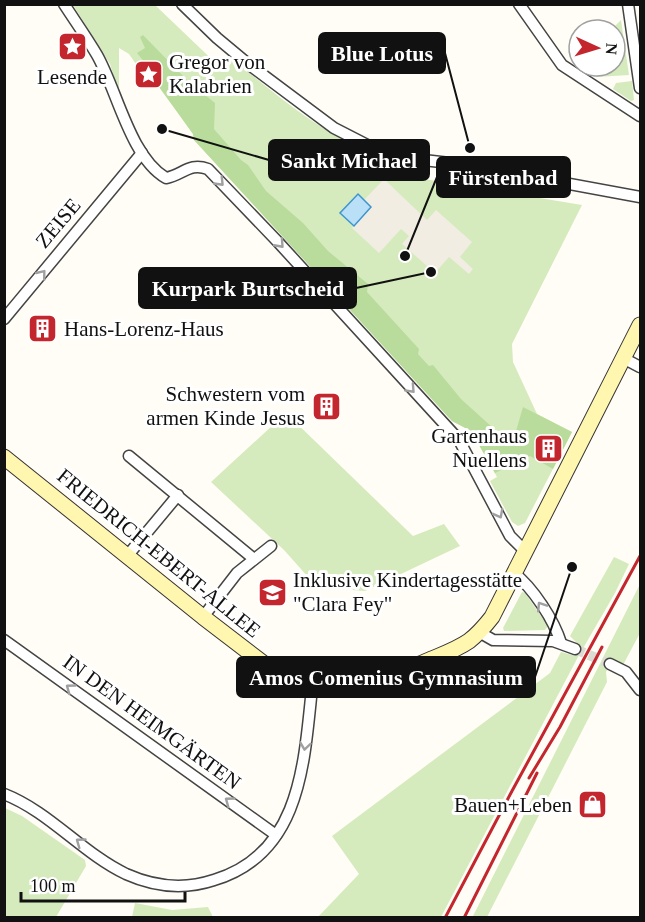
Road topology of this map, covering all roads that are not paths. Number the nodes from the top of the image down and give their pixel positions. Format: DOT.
graph roads {
  1 [pos="64,4"];
  2 [pos="183,4"];
  3 [pos="519,4"];
  4 [pos="628,4"];
  5 [pos="638,58"];
  6 [pos="640,88"];
  7 [pos="640,116"];
  8 [pos="142,153"];
  9 [pos="640,197"];
  10 [pos="4,319"];
  11 [pos="640,325"];
  12 [pos="623,358"];
  13 [pos="640,367"];
  14 [pos="129,456"];
  15 [pos="4,457"];
  16 [pos="178,495"];
  17 [pos="271,546"];
  18 [pos="525,551"];
  19 [pos="128,555"];
  20 [pos="254,559"];
  21 [pos="514,573"];
  22 [pos="203,617"];
  23 [pos="479,633"];
  24 [pos="4,640"];
  25 [pos="561,643"];
  26 [pos="575,649"];
  27 [pos="610,664"];
  28 [pos="639,687"];
  29 [pos="312,688"];
  30 [pos="4,794"];
  31 [pos="276,835"];
  1 -- 8 [label="street"];
  2 -- 9 [label="street"];
  3 -- 7 [label="street"];
  4 -- 5 [label="street"];
  5 -- 6 [label="street"];
  10 -- 8 [label="street, ZEISE, one-way"];
  8 -- 18 [label="street, one-way"];
  11 -- 12 [label="main road"];
  12 -- 13 [label="street"];
  12 -- 18 [label="main road"];
  14 -- 16 [label="street"];
  15 -- 19 [label="main road, FRIEDRICH-EBERT-ALLEE"];
  16 -- 19 [label="street"];
  16 -- 20 [label="street"];
  17 -- 20 [label="street"];
  18 -- 21 [label="main road"];
  19 -- 22 [label="main road, FRIEDRICH-EBERT-ALLEE"];
  20 -- 22 [label="street"];
  21 -- 23 [label="main road"];
  25 -- 21 [label="street, one-way"];
  22 -- 29 [label="main road, FRIEDRICH-EBERT-ALLEE"];
  23 -- 25 [label="street"];
  23 -- 29 [label="main road, FRIEDRICH-EBERT-ALLEE"];
  31 -- 24 [label="street, IN DEN HEIMGÄRTEN, one-way"];
  25 -- 26 [label="street"];
  27 -- 28 [label="street"];
  29 -- 31 [label="street, one-way"];
  31 -- 30 [label="street, one-way"];
}
